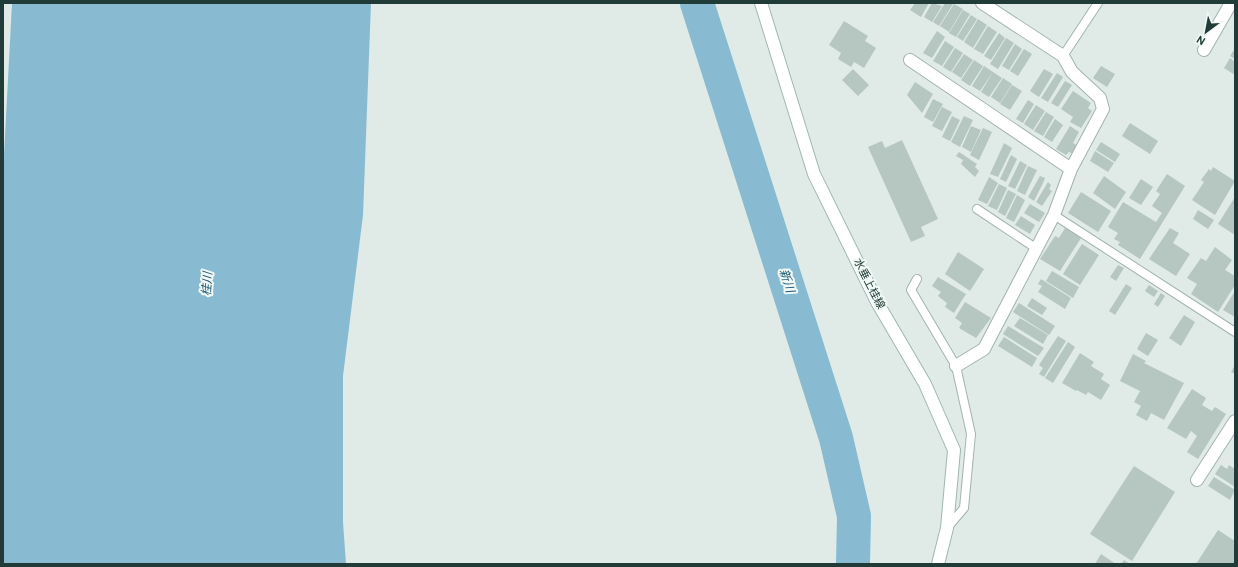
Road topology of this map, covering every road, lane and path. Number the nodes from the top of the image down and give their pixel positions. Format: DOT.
graph roads {
  1 [pos="760,3"];
  2 [pos="982,3"];
  3 [pos="1098,3"];
  4 [pos="1231,3"];
  5 [pos="1204,50"];
  6 [pos="1063,56"];
  7 [pos="910,60"];
  8 [pos="1072,169"];
  9 [pos="977,208"];
  10 [pos="1054,214"];
  11 [pos="1037,249"];
  12 [pos="917,279"];
  13 [pos="1235,332"];
  14 [pos="956,366"];
  15 [pos="1235,421"];
  16 [pos="1197,480"];
  17 [pos="947,528"];
  18 [pos="942,550"];
  19 [pos="938,564"];
  20 [pos="944,564"];
  1 -- 17 [label="street, 水垂上桂線"];
  2 -- 6 [label="street"];
  3 -- 6 [label="lane"];
  4 -- 5 [label="street"];
  6 -- 8 [label="street"];
  7 -- 8 [label="street"];
  8 -- 10 [label="street"];
  9 -- 11 [label="lane"];
  10 -- 11 [label="street"];
  10 -- 13 [label="lane"];
  11 -- 14 [label="street"];
  12 -- 14 [label="lane"];
  14 -- 17 [label="lane"];
  15 -- 16 [label="street"];
  17 -- 18 [label="street, 水垂上桂線"];
  18 -- 19 [label="street, 水垂上桂線"];
  18 -- 20 [label="street"];
}
